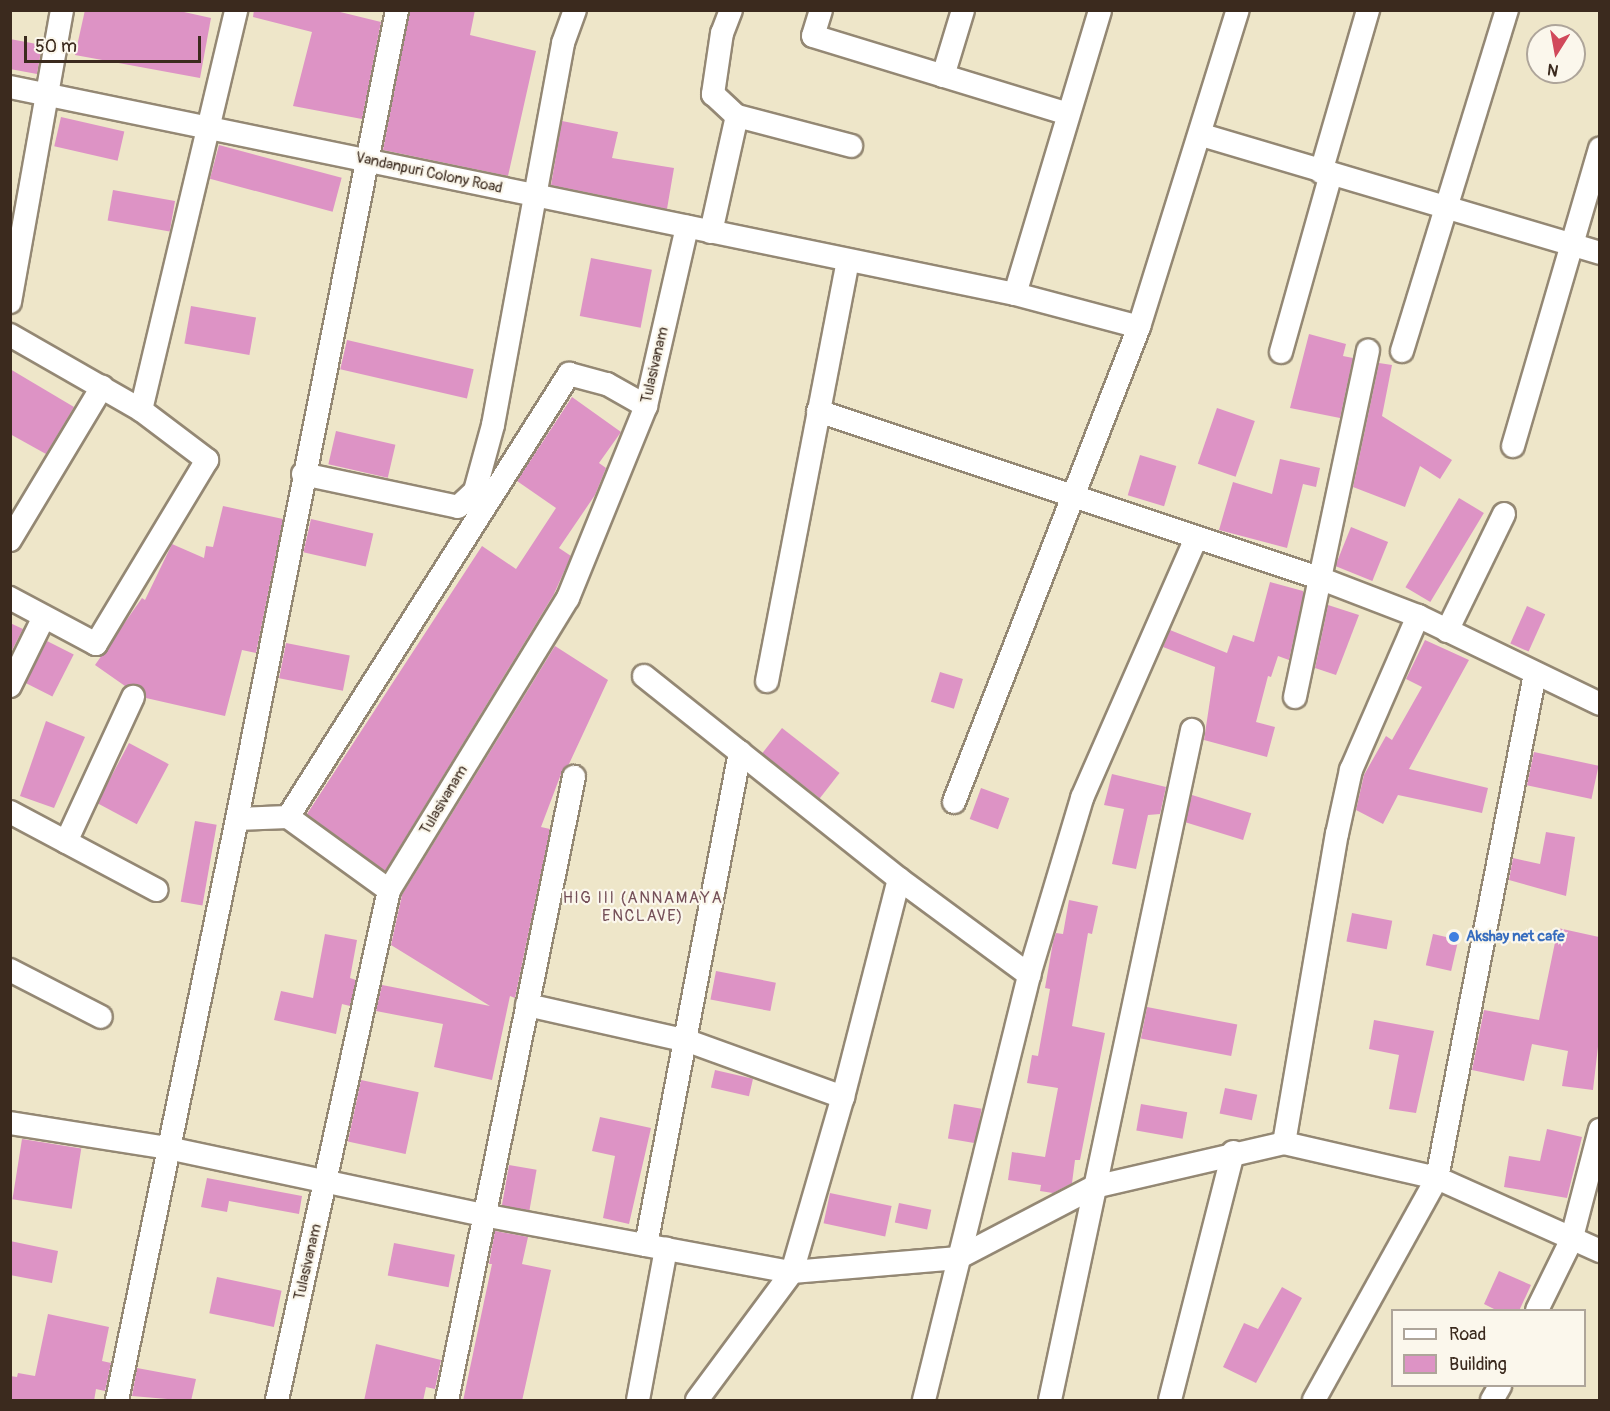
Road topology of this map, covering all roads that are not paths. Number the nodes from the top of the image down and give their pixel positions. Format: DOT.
graph roads {
  1 [pos="62,10"];
  2 [pos="236,10"];
  3 [pos="397,10"];
  4 [pos="575,10"];
  5 [pos="731,10"];
  6 [pos="821,10"];
  7 [pos="963,10"];
  8 [pos="1100,10"];
  9 [pos="1238,10"];
  10 [pos="1368,10"];
  11 [pos="1507,10"];
  12 [pos="944,76"];
  13 [pos="10,87"];
  14 [pos="48,95"];
  15 [pos="1068,114"];
  16 [pos="737,116"];
  17 [pos="205,127"];
  18 [pos="1202,135"];
  19 [pos="851,146"];
  20 [pos="1599,148"];
  21 [pos="366,160"];
  22 [pos="1326,173"];
  23 [pos="534,195"];
  24 [pos="1447,208"];
  25 [pos="687,227"];
  26 [pos="711,232"];
  27 [pos="1571,245"];
  28 [pos="1599,253"];
  29 [pos="848,262"];
  30 [pos="1015,294"];
  31 [pos="10,302"];
  32 [pos="1138,327"];
  33 [pos="10,335"];
  34 [pos="1368,351"];
  35 [pos="1402,351"];
  36 [pos="1281,352"];
  37 [pos="102,387"];
  38 [pos="646,406"];
  39 [pos="141,410"];
  40 [pos="818,411"];
  41 [pos="1513,446"];
  42 [pos="303,474"];
  43 [pos="1075,497"];
  44 [pos="1504,514"];
  45 [pos="1196,538"];
  46 [pos="10,540"];
  47 [pos="1318,578"];
  48 [pos="10,598"];
  49 [pos="1418,616"];
  50 [pos="44,617"];
  51 [pos="1447,631"];
  52 [pos="1535,674"];
  53 [pos="644,675"];
  54 [pos="767,681"];
  55 [pos="10,686"];
  56 [pos="133,697"];
  57 [pos="1295,697"];
  58 [pos="1599,704"];
  59 [pos="1192,730"];
  60 [pos="740,752"];
  61 [pos="574,777"];
  62 [pos="954,802"];
  63 [pos="10,812"];
  64 [pos="288,817"];
  65 [pos="237,819"];
  66 [pos="66,842"];
  67 [pos="899,879"];
  68 [pos="157,890"];
  69 [pos="389,890"];
  70 [pos="10,970"];
  71 [pos="1029,975"];
  72 [pos="527,1005"];
  73 [pos="100,1017"];
  74 [pos="688,1041"];
  75 [pos="843,1097"];
  76 [pos="10,1123"];
  77 [pos="1599,1130"];
  78 [pos="1284,1143"];
  79 [pos="168,1148"];
  80 [pos="1233,1152"];
  81 [pos="1437,1178"];
  82 [pos="326,1183"];
  83 [pos="1094,1187"];
  84 [pos="483,1215"];
  85 [pos="1571,1241"];
  86 [pos="656,1247"];
  87 [pos="1599,1251"];
  88 [pos="958,1257"];
  89 [pos="792,1272"];
  90 [pos="1538,1309"];
  91 [pos="1499,1387"];
  92 [pos="117,1401"];
  93 [pos="278,1401"];
  94 [pos="447,1401"];
  95 [pos="638,1401"];
  96 [pos="697,1401"];
  97 [pos="924,1401"];
  98 [pos="1050,1401"];
  99 [pos="1170,1401"];
  100 [pos="1314,1401"];
  101 [pos="1492,1401"];
  1 -- 14 [label="street"];
  2 -- 17 [label="street"];
  3 -- 21 [label="street"];
  4 -- 23 [label="street"];
  5 -- 16 [label="street"];
  6 -- 12 [label="street"];
  7 -- 12 [label="street"];
  8 -- 15 [label="street"];
  9 -- 18 [label="street"];
  10 -- 22 [label="street"];
  11 -- 24 [label="street"];
  12 -- 15 [label="street"];
  13 -- 14 [label="street, Vandanpuri Colony Road"];
  14 -- 17 [label="street, Vandanpuri Colony Road"];
  14 -- 31 [label="street"];
  15 -- 30 [label="street"];
  16 -- 19 [label="street"];
  16 -- 26 [label="street"];
  17 -- 21 [label="street, Vandanpuri Colony Road"];
  17 -- 39 [label="street"];
  18 -- 22 [label="street"];
  18 -- 32 [label="street"];
  20 -- 27 [label="street"];
  21 -- 23 [label="street, Vandanpuri Colony Road"];
  21 -- 42 [label="street"];
  22 -- 24 [label="street"];
  22 -- 36 [label="street"];
  23 -- 25 [label="street, Vandanpuri Colony Road"];
  23 -- 42 [label="street"];
  24 -- 27 [label="street"];
  24 -- 35 [label="street"];
  25 -- 26 [label="street, Vandanpuri Colony Road"];
  25 -- 38 [label="street, Tulasivanam"];
  26 -- 29 [label="street, Vandanpuri Colony Road"];
  27 -- 28 [label="street"];
  27 -- 41 [label="street"];
  29 -- 30 [label="street, Vandanpuri Colony Road"];
  29 -- 40 [label="street"];
  30 -- 32 [label="street, Vandanpuri Colony Road"];
  32 -- 43 [label="street"];
  33 -- 37 [label="street"];
  34 -- 47 [label="street"];
  37 -- 39 [label="street"];
  37 -- 46 [label="street"];
  38 -- 64 [label="street"];
  38 -- 69 [label="street, Tulasivanam"];
  39 -- 50 [label="street"];
  40 -- 43 [label="street"];
  40 -- 54 [label="street"];
  42 -- 65 [label="street"];
  43 -- 45 [label="street"];
  43 -- 62 [label="street"];
  44 -- 51 [label="street"];
  45 -- 47 [label="street"];
  45 -- 71 [label="street"];
  47 -- 49 [label="street"];
  47 -- 57 [label="street"];
  48 -- 50 [label="street"];
  49 -- 51 [label="street"];
  49 -- 78 [label="street"];
  50 -- 55 [label="street"];
  51 -- 52 [label="street"];
  52 -- 58 [label="street"];
  52 -- 81 [label="street"];
  53 -- 60 [label="street"];
  56 -- 66 [label="street"];
  59 -- 83 [label="street"];
  60 -- 67 [label="street"];
  60 -- 74 [label="street"];
  61 -- 72 [label="street"];
  63 -- 66 [label="street"];
  64 -- 65 [label="street"];
  64 -- 69 [label="street"];
  65 -- 79 [label="street"];
  66 -- 68 [label="street"];
  67 -- 71 [label="street"];
  67 -- 75 [label="street"];
  69 -- 82 [label="street, Tulasivanam"];
  70 -- 73 [label="street"];
  71 -- 88 [label="street"];
  72 -- 74 [label="street"];
  72 -- 84 [label="street"];
  74 -- 75 [label="street"];
  74 -- 86 [label="street"];
  75 -- 89 [label="street"];
  76 -- 79 [label="street"];
  77 -- 85 [label="street"];
  78 -- 80 [label="street"];
  78 -- 81 [label="street"];
  79 -- 82 [label="street"];
  79 -- 92 [label="street"];
  80 -- 83 [label="street"];
  80 -- 99 [label="street"];
  81 -- 85 [label="street"];
  81 -- 100 [label="street"];
  82 -- 84 [label="street"];
  82 -- 93 [label="street, Tulasivanam"];
  83 -- 88 [label="street"];
  83 -- 98 [label="street"];
  84 -- 86 [label="street"];
  84 -- 94 [label="street"];
  85 -- 87 [label="street"];
  85 -- 90 [label="street"];
  86 -- 89 [label="street"];
  86 -- 95 [label="street"];
  88 -- 89 [label="street"];
  88 -- 97 [label="street"];
  89 -- 96 [label="street"];
  91 -- 101 [label="street"];
}
